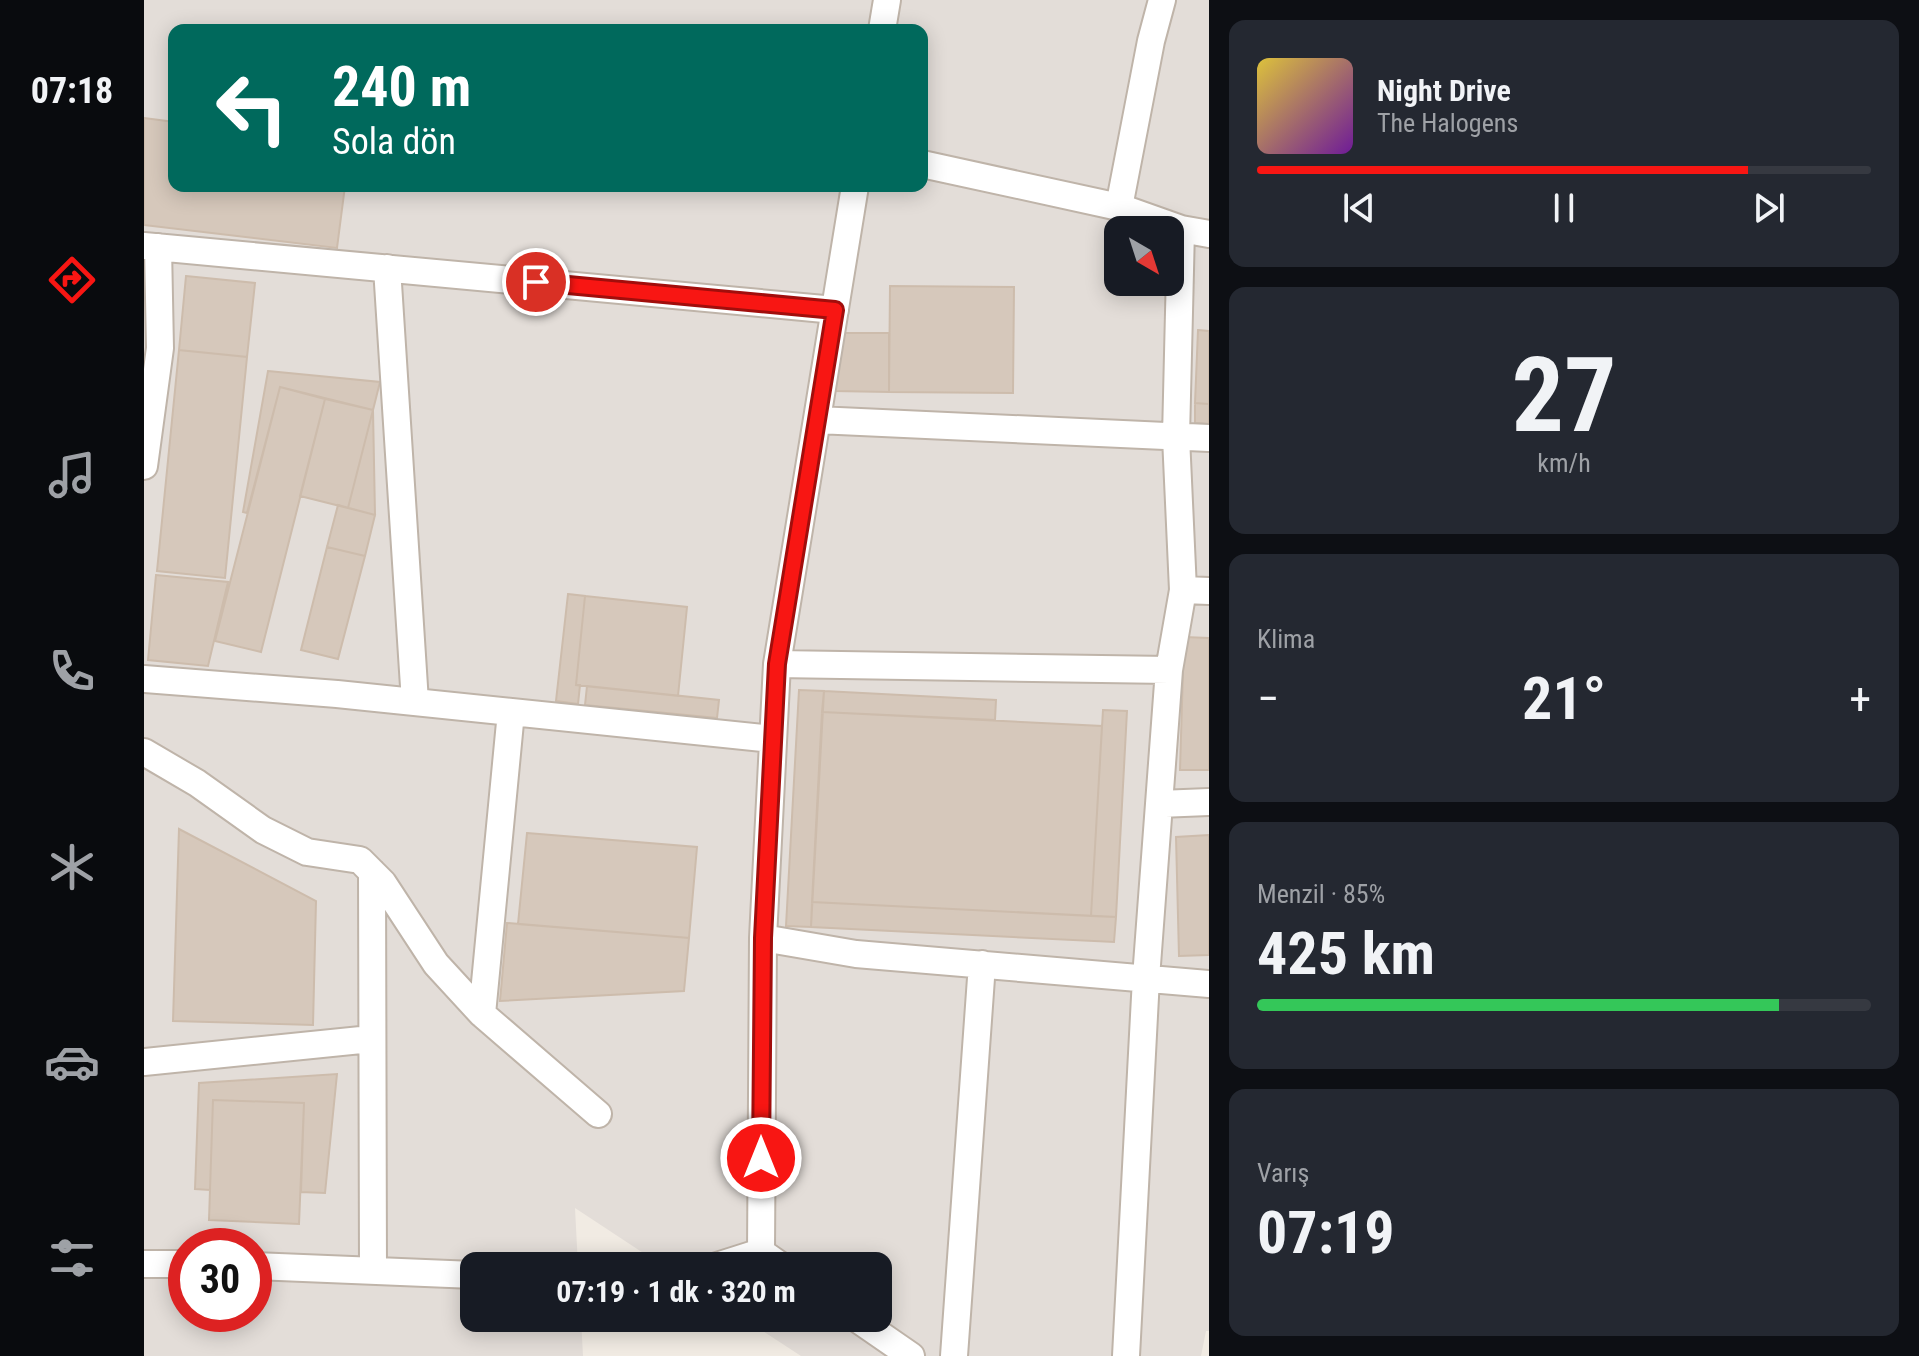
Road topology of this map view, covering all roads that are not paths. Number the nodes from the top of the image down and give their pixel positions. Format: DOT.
graph roads {
  1 [pos="887,0"];
  2 [pos="1162,0"];
  3 [pos="883,24"];
  4 [pos="928,165"];
  5 [pos="854,192"];
  6 [pos="1119,207"];
  7 [pos="1144,216"];
  8 [pos="1184,230"];
  9 [pos="1209,234"];
  10 [pos="151,246"];
  11 [pos="387,268"];
  12 [pos="1179,296"];
  13 [pos="835,310"];
  14 [pos="817,420"];
  15 [pos="1176,437"];
  16 [pos="1209,438"];
  17 [pos="144,466"];
  18 [pos="1196,590"];
  19 [pos="777,664"];
  20 [pos="1169,670"];
  21 [pos="144,679"];
  22 [pos="415,702"];
  23 [pos="511,712"];
  24 [pos="773,739"];
  25 [pos="144,752"];
  26 [pos="1209,802"];
  27 [pos="1159,804"];
  28 [pos="372,872"];
  29 [pos="763,938"];
  30 [pos="982,964"];
  31 [pos="1146,978"];
  32 [pos="1209,984"];
  33 [pos="482,1014"];
  34 [pos="371,1039"];
  35 [pos="144,1062"];
  36 [pos="598,1114"];
  37 [pos="771,1252"];
  38 [pos="144,1264"];
  39 [pos="168,1264"];
  40 [pos="272,1267"];
  41 [pos="373,1270"];
  42 [pos="460,1274"];
  43 [pos="876,1332"];
  44 [pos="911,1356"];
  45 [pos="954,1356"];
  46 [pos="1126,1356"];
  1 -- 3 [label="street"];
  2 -- 6 [label="street"];
  4 -- 6 [label="street"];
  5 -- 13 [label="street"];
  6 -- 7 [label="street"];
  8 -- 9 [label="street"];
  10 -- 11 [label="street"];
  10 -- 17 [label="street"];
  11 -- 13 [label="street"];
  11 -- 22 [label="street"];
  12 -- 15 [label="street"];
  13 -- 14 [label="street"];
  14 -- 15 [label="street"];
  14 -- 19 [label="street"];
  15 -- 16 [label="street"];
  15 -- 18 [label="street"];
  18 -- 20 [label="street"];
  19 -- 20 [label="street"];
  19 -- 24 [label="street"];
  20 -- 27 [label="street"];
  21 -- 22 [label="street"];
  22 -- 23 [label="street"];
  23 -- 24 [label="street"];
  23 -- 33 [label="street"];
  24 -- 29 [label="street"];
  25 -- 28 [label="street"];
  26 -- 27 [label="street"];
  27 -- 31 [label="street"];
  28 -- 33 [label="street"];
  28 -- 34 [label="street"];
  29 -- 30 [label="street"];
  29 -- 37 [label="street"];
  30 -- 31 [label="street"];
  30 -- 45 [label="street"];
  31 -- 32 [label="street"];
  31 -- 46 [label="street"];
  33 -- 36 [label="street"];
  34 -- 35 [label="street"];
  34 -- 41 [label="street"];
  38 -- 39 [label="street"];
  40 -- 41 [label="street"];
  41 -- 42 [label="street"];
  43 -- 44 [label="street"];
}
